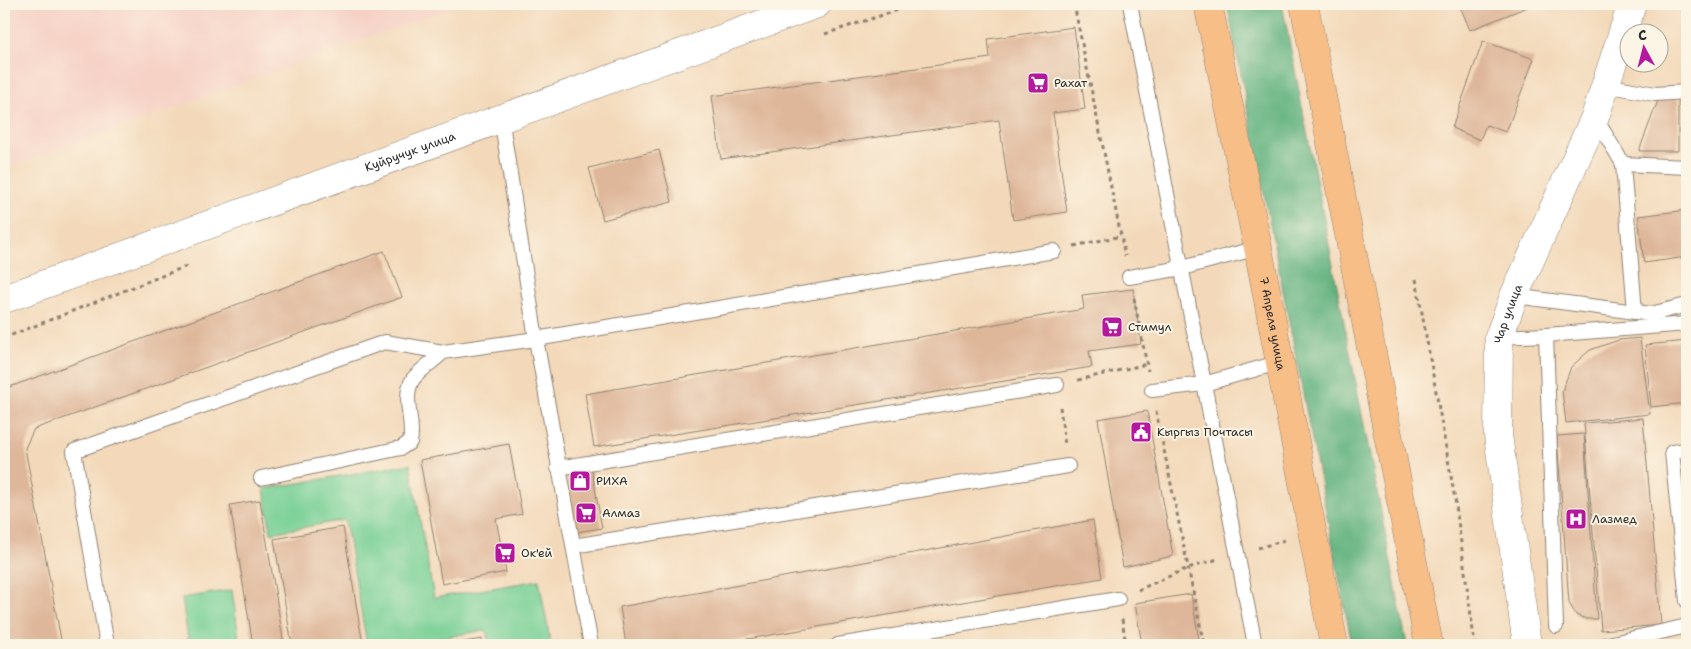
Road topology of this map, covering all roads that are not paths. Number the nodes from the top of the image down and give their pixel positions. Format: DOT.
graph roads {
  1 [pos="817,4"];
  2 [pos="1130,4"];
  3 [pos="1208,4"];
  4 [pos="1304,4"];
  5 [pos="1632,4"];
  6 [pos="1605,86"];
  7 [pos="1687,92"];
  8 [pos="1595,117"];
  9 [pos="501,118"];
  10 [pos="1623,164"];
  11 [pos="1687,167"];
  12 [pos="1258,248"];
  13 [pos="1054,250"];
  14 [pos="1182,268"];
  15 [pos="1129,277"];
  16 [pos="1514,296"];
  17 [pos="4,299"];
  18 [pos="1687,305"];
  19 [pos="1635,312"];
  20 [pos="1687,324"];
  21 [pos="1546,335"];
  22 [pos="1499,337"];
  23 [pos="536,339"];
  24 [pos="443,352"];
  25 [pos="1281,362"];
  26 [pos="1204,384"];
  27 [pos="1057,385"];
  28 [pos="1152,390"];
  29 [pos="1687,450"];
  30 [pos="1068,466"];
  31 [pos="558,468"];
  32 [pos="261,478"];
  33 [pos="573,546"];
  34 [pos="1118,599"];
  35 [pos="1687,601"];
  36 [pos="1556,626"];
  37 [pos="1687,626"];
  38 [pos="107,645"];
  39 [pos="591,645"];
  40 [pos="838,645"];
  41 [pos="1255,645"];
  42 [pos="1334,645"];
  43 [pos="1429,645"];
  44 [pos="1527,645"];
  45 [pos="1604,645"];
  1 -- 9 [label="street, Куйручук улица"];
  2 -- 14 [label="lane"];
  3 -- 12 [label="main road, 7 Апреля улица"];
  4 -- 43 [label="main road"];
  5 -- 6 [label="street, Чар улица"];
  6 -- 7 [label="lane"];
  6 -- 8 [label="street, Чар улица"];
  8 -- 10 [label="lane"];
  8 -- 16 [label="street, Чар улица"];
  9 -- 17 [label="street, Куйручук улица"];
  9 -- 23 [label="lane"];
  10 -- 11 [label="lane"];
  10 -- 19 [label="lane"];
  12 -- 14 [label="lane"];
  12 -- 25 [label="main road, 7 Апреля улица"];
  13 -- 23 [label="lane"];
  14 -- 15 [label="lane"];
  14 -- 26 [label="lane"];
  16 -- 19 [label="lane"];
  16 -- 22 [label="street, Чар улица"];
  18 -- 19 [label="lane"];
  20 -- 21 [label="lane"];
  21 -- 22 [label="lane"];
  21 -- 36 [label="lane"];
  22 -- 44 [label="street, Чар улица"];
  23 -- 24 [label="lane"];
  23 -- 31 [label="lane"];
  24 -- 32 [label="lane"];
  24 -- 38 [label="lane"];
  25 -- 26 [label="lane"];
  25 -- 42 [label="main road, 7 Апреля улица"];
  26 -- 28 [label="lane"];
  26 -- 41 [label="lane"];
  27 -- 31 [label="lane"];
  29 -- 35 [label="lane"];
  30 -- 33 [label="lane"];
  31 -- 33 [label="lane"];
  33 -- 39 [label="lane"];
  34 -- 40 [label="lane"];
  37 -- 45 [label="lane"];
}
